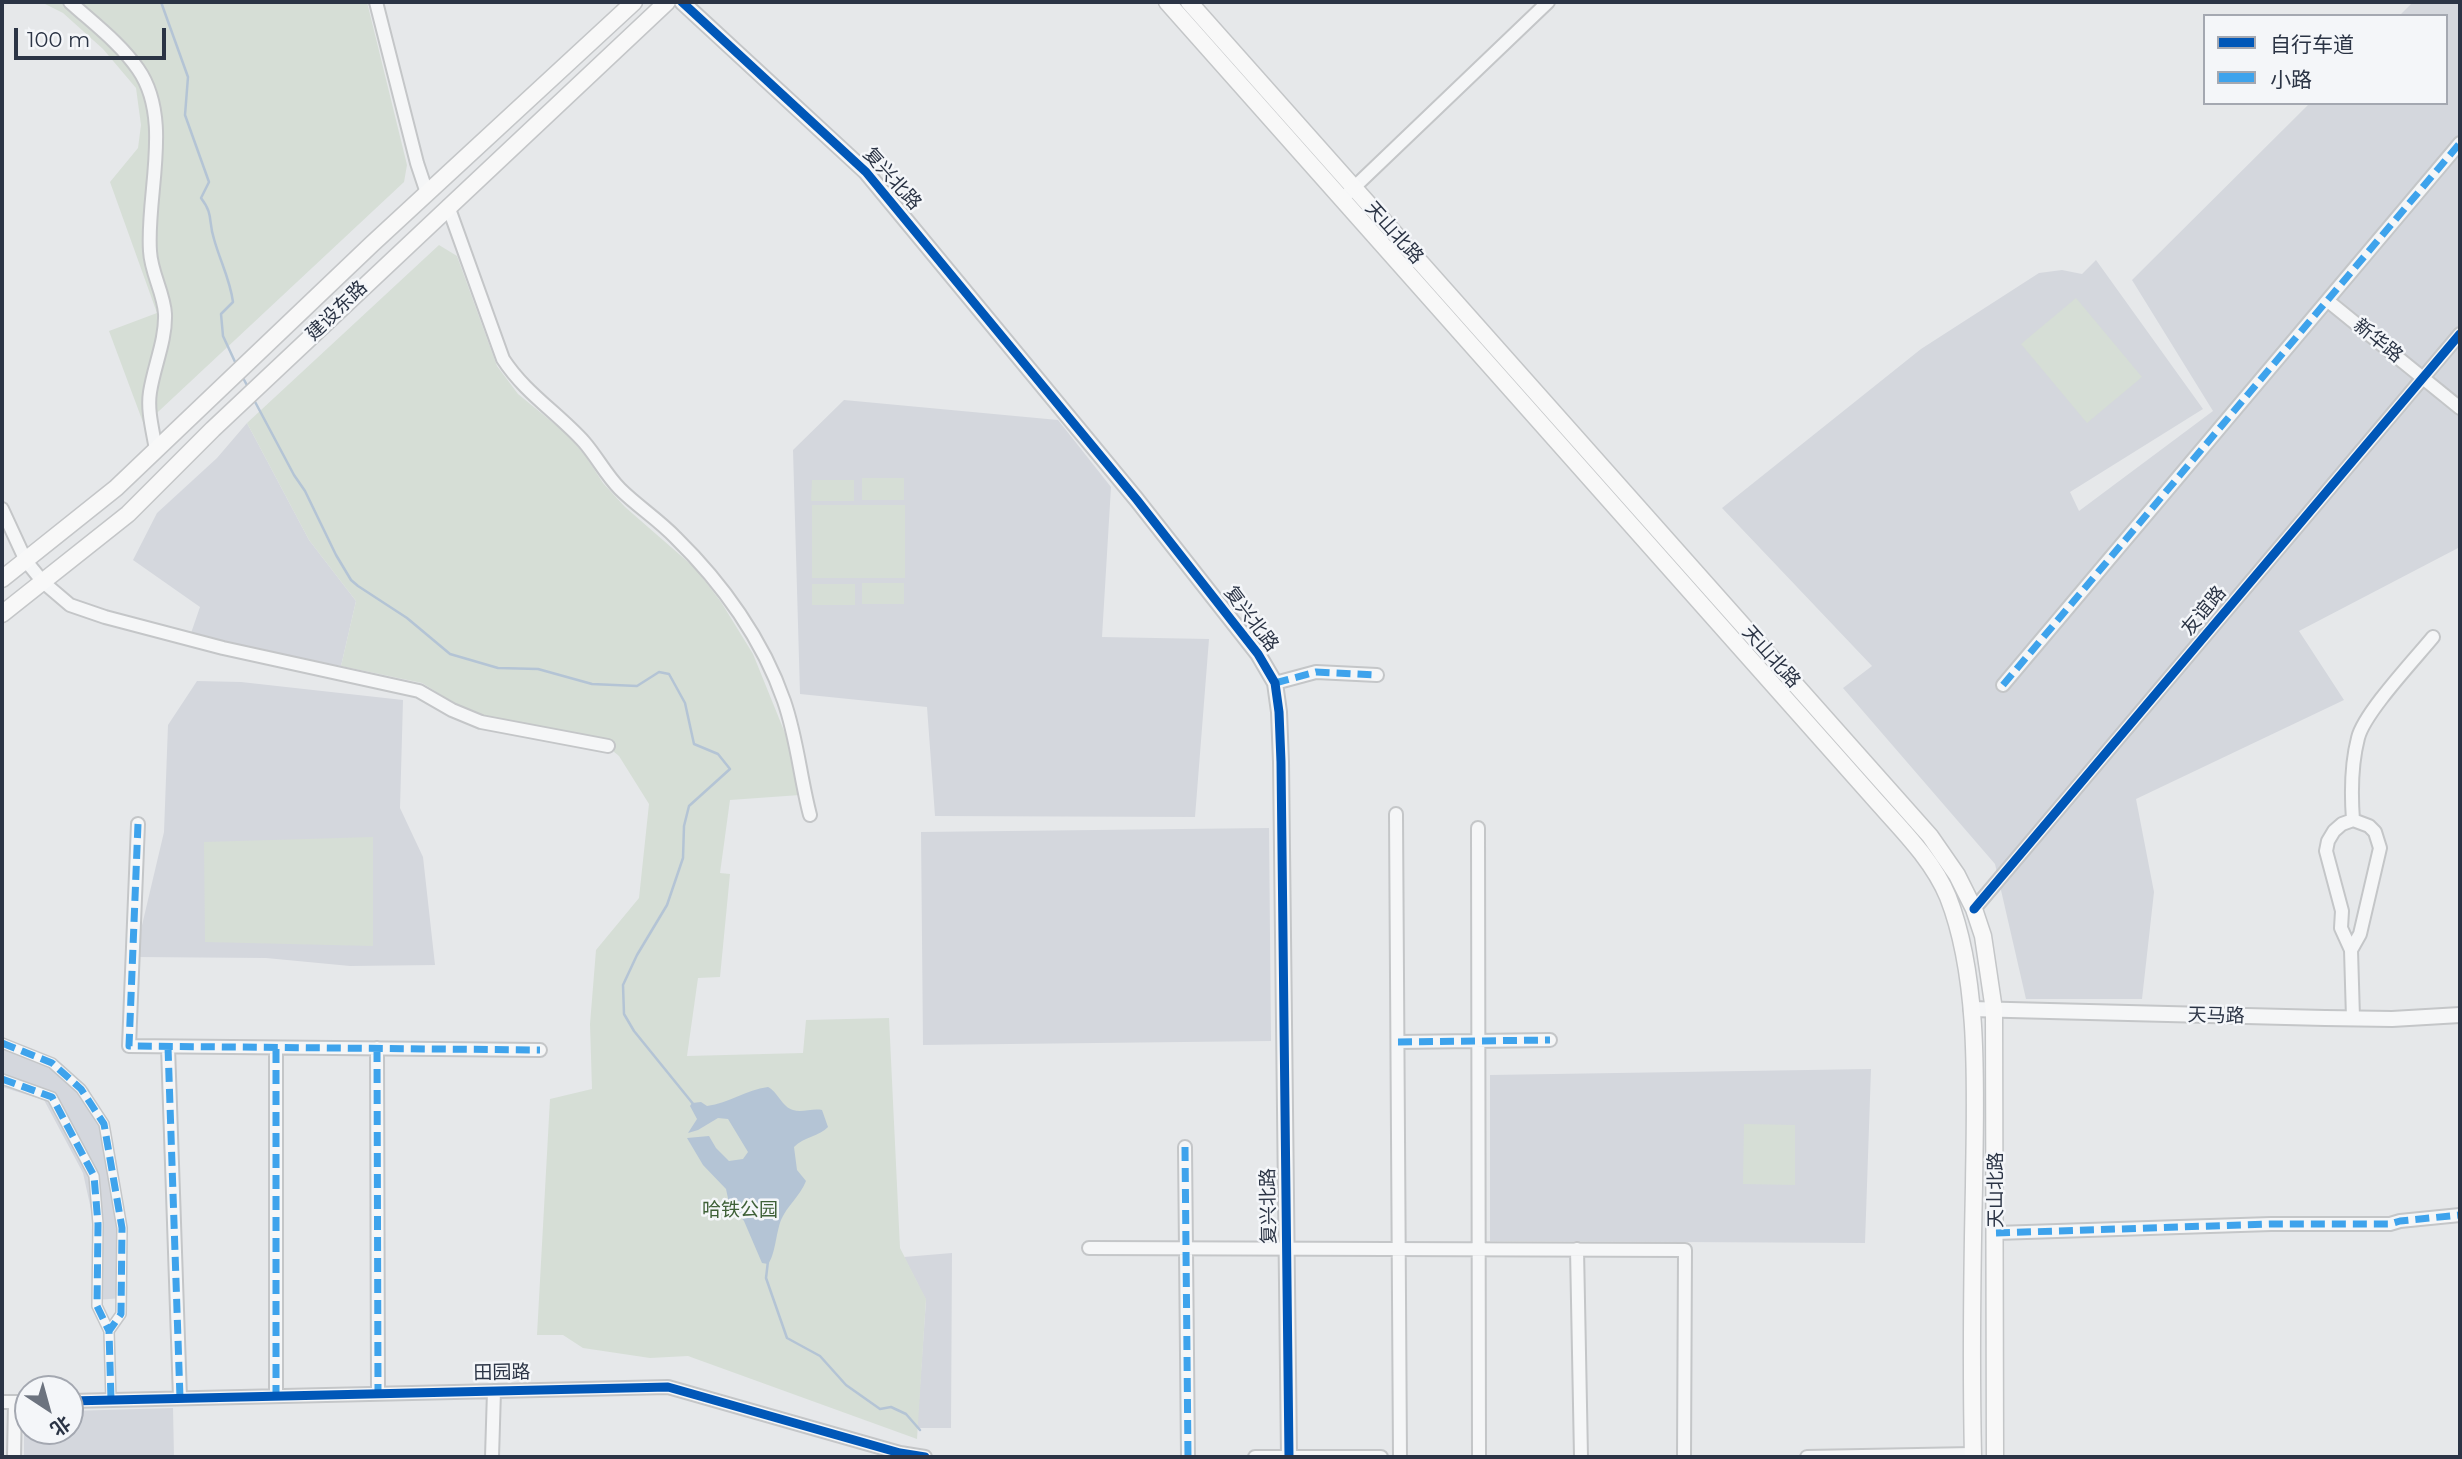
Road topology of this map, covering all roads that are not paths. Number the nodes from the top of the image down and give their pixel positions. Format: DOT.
graph roads {
  1 [pos="70,2"];
  2 [pos="376,2"];
  3 [pos="634,2"];
  4 [pos="667,2"];
  5 [pos="682,2"];
  6 [pos="1167,2"];
  7 [pos="1189,2"];
  8 [pos="1548,2"];
  9 [pos="2460,144"];
  10 [pos="427,193"];
  11 [pos="1348,193"];
  12 [pos="448,206"];
  13 [pos="2328,301"];
  14 [pos="2460,334"];
  15 [pos="2423,378"];
  16 [pos="2460,408"];
  17 [pos="156,450"];
  18 [pos="2,509"];
  19 [pos="26,561"];
  20 [pos="2,579"];
  21 [pos="43,582"];
  22 [pos="2,614"];
  23 [pos="2434,637"];
  24 [pos="1377,675"];
  25 [pos="1275,683"];
  26 [pos="2003,685"];
  27 [pos="608,746"];
  28 [pos="810,814"];
  29 [pos="1396,814"];
  30 [pos="2353,820"];
  31 [pos="138,824"];
  32 [pos="1478,828"];
  33 [pos="1973,909"];
  34 [pos="2351,950"];
  35 [pos="1971,1009"];
  36 [pos="1994,1010"];
  37 [pos="2460,1015"];
  38 [pos="2353,1018"];
  39 [pos="1550,1040"];
  40 [pos="1398,1042"];
  41 [pos="1479,1042"];
  42 [pos="2,1043"];
  43 [pos="168,1047"];
  44 [pos="377,1048"];
  45 [pos="276,1049"];
  46 [pos="540,1051"];
  47 [pos="2,1079"];
  48 [pos="1185,1147"];
  49 [pos="2460,1215"];
  50 [pos="1996,1233"];
  51 [pos="1089,1248"];
  52 [pos="1187,1249"];
  53 [pos="1287,1249"];
  54 [pos="1400,1249"];
  55 [pos="1480,1249"];
  56 [pos="1577,1249"];
  57 [pos="109,1331"];
  58 [pos="494,1391"];
  59 [pos="378,1393"];
  60 [pos="276,1396"];
  61 [pos="180,1398"];
  62 [pos="111,1400"];
  63 [pos="84,1401"];
  64 [pos="1973,1455"];
  65 [pos="492,1457"];
  66 [pos="925,1457"];
  67 [pos="1188,1457"];
  68 [pos="1255,1457"];
  69 [pos="1289,1457"];
  70 [pos="1381,1457"];
  71 [pos="1400,1457"];
  72 [pos="1479,1457"];
  73 [pos="1581,1457"];
  74 [pos="1684,1457"];
  75 [pos="1808,1457"];
  76 [pos="1995,1457"];
  1 -- 17 [label="street"];
  2 -- 10 [label="street"];
  3 -- 10 [label="main road, 建设东路"];
  4 -- 12 [label="main road, 建设东路"];
  5 -- 25 [label="street, 复兴北路"];
  6 -- 11 [label="main road"];
  7 -- 11 [label="main road, 天山北路"];
  8 -- 11 [label="street"];
  9 -- 13 [label="street"];
  10 -- 17 [label="main road, 建设东路"];
  11 -- 33 [label="main road, 天山北路"];
  11 -- 35 [label="main road"];
  12 -- 21 [label="main road, 建设东路"];
  12 -- 28 [label="street"];
  13 -- 15 [label="street, 新华路"];
  13 -- 26 [label="street"];
  14 -- 15 [label="street, 友谊路"];
  15 -- 16 [label="street, 新华路"];
  15 -- 33 [label="street, 友谊路"];
  17 -- 19 [label="main road, 建设东路"];
  18 -- 19 [label="street"];
  19 -- 20 [label="main road, 建设东路"];
  19 -- 21 [label="street"];
  21 -- 22 [label="main road, 建设东路"];
  21 -- 27 [label="street"];
  23 -- 30 [label="street"];
  24 -- 25 [label="street"];
  25 -- 53 [label="street, 复兴北路"];
  29 -- 40 [label="street"];
  30 -- 34 [label="street"];
  30 -- 34 [label="street"];
  31 -- 43 [label="street"];
  32 -- 41 [label="street"];
  33 -- 36 [label="main road, 天山北路"];
  34 -- 38 [label="street"];
  35 -- 36 [label="street, 天马路"];
  35 -- 64 [label="main road"];
  36 -- 38 [label="street, 天马路"];
  36 -- 50 [label="main road, 天山北路"];
  37 -- 38 [label="street, 天马路"];
  39 -- 41 [label="street"];
  40 -- 41 [label="street"];
  40 -- 54 [label="street"];
  41 -- 55 [label="street"];
  42 -- 57 [label="street"];
  43 -- 45 [label="street"];
  43 -- 61 [label="street"];
  44 -- 59 [label="street"];
  45 -- 46 [label="street"];
  45 -- 60 [label="street"];
  47 -- 57 [label="street"];
  48 -- 52 [label="street"];
  49 -- 50 [label="street"];
  50 -- 76 [label="main road, 天山北路"];
  51 -- 52 [label="street"];
  52 -- 53 [label="street"];
  52 -- 67 [label="street"];
  53 -- 54 [label="street"];
  53 -- 69 [label="street, 复兴北路"];
  54 -- 55 [label="street"];
  54 -- 71 [label="street"];
  55 -- 56 [label="street"];
  55 -- 72 [label="street"];
  56 -- 73 [label="street"];
  56 -- 74 [label="street"];
  57 -- 62 [label="street"];
  58 -- 59 [label="street, 田园路"];
  58 -- 65 [label="street"];
  58 -- 66 [label="street, 田园路"];
  59 -- 60 [label="street, 田园路"];
  60 -- 61 [label="street, 田园路"];
  61 -- 62 [label="street, 田园路"];
  62 -- 63 [label="street, 田园路"];
  64 -- 75 [label="street"];
  68 -- 69 [label="street"];
  69 -- 70 [label="street"];
}
